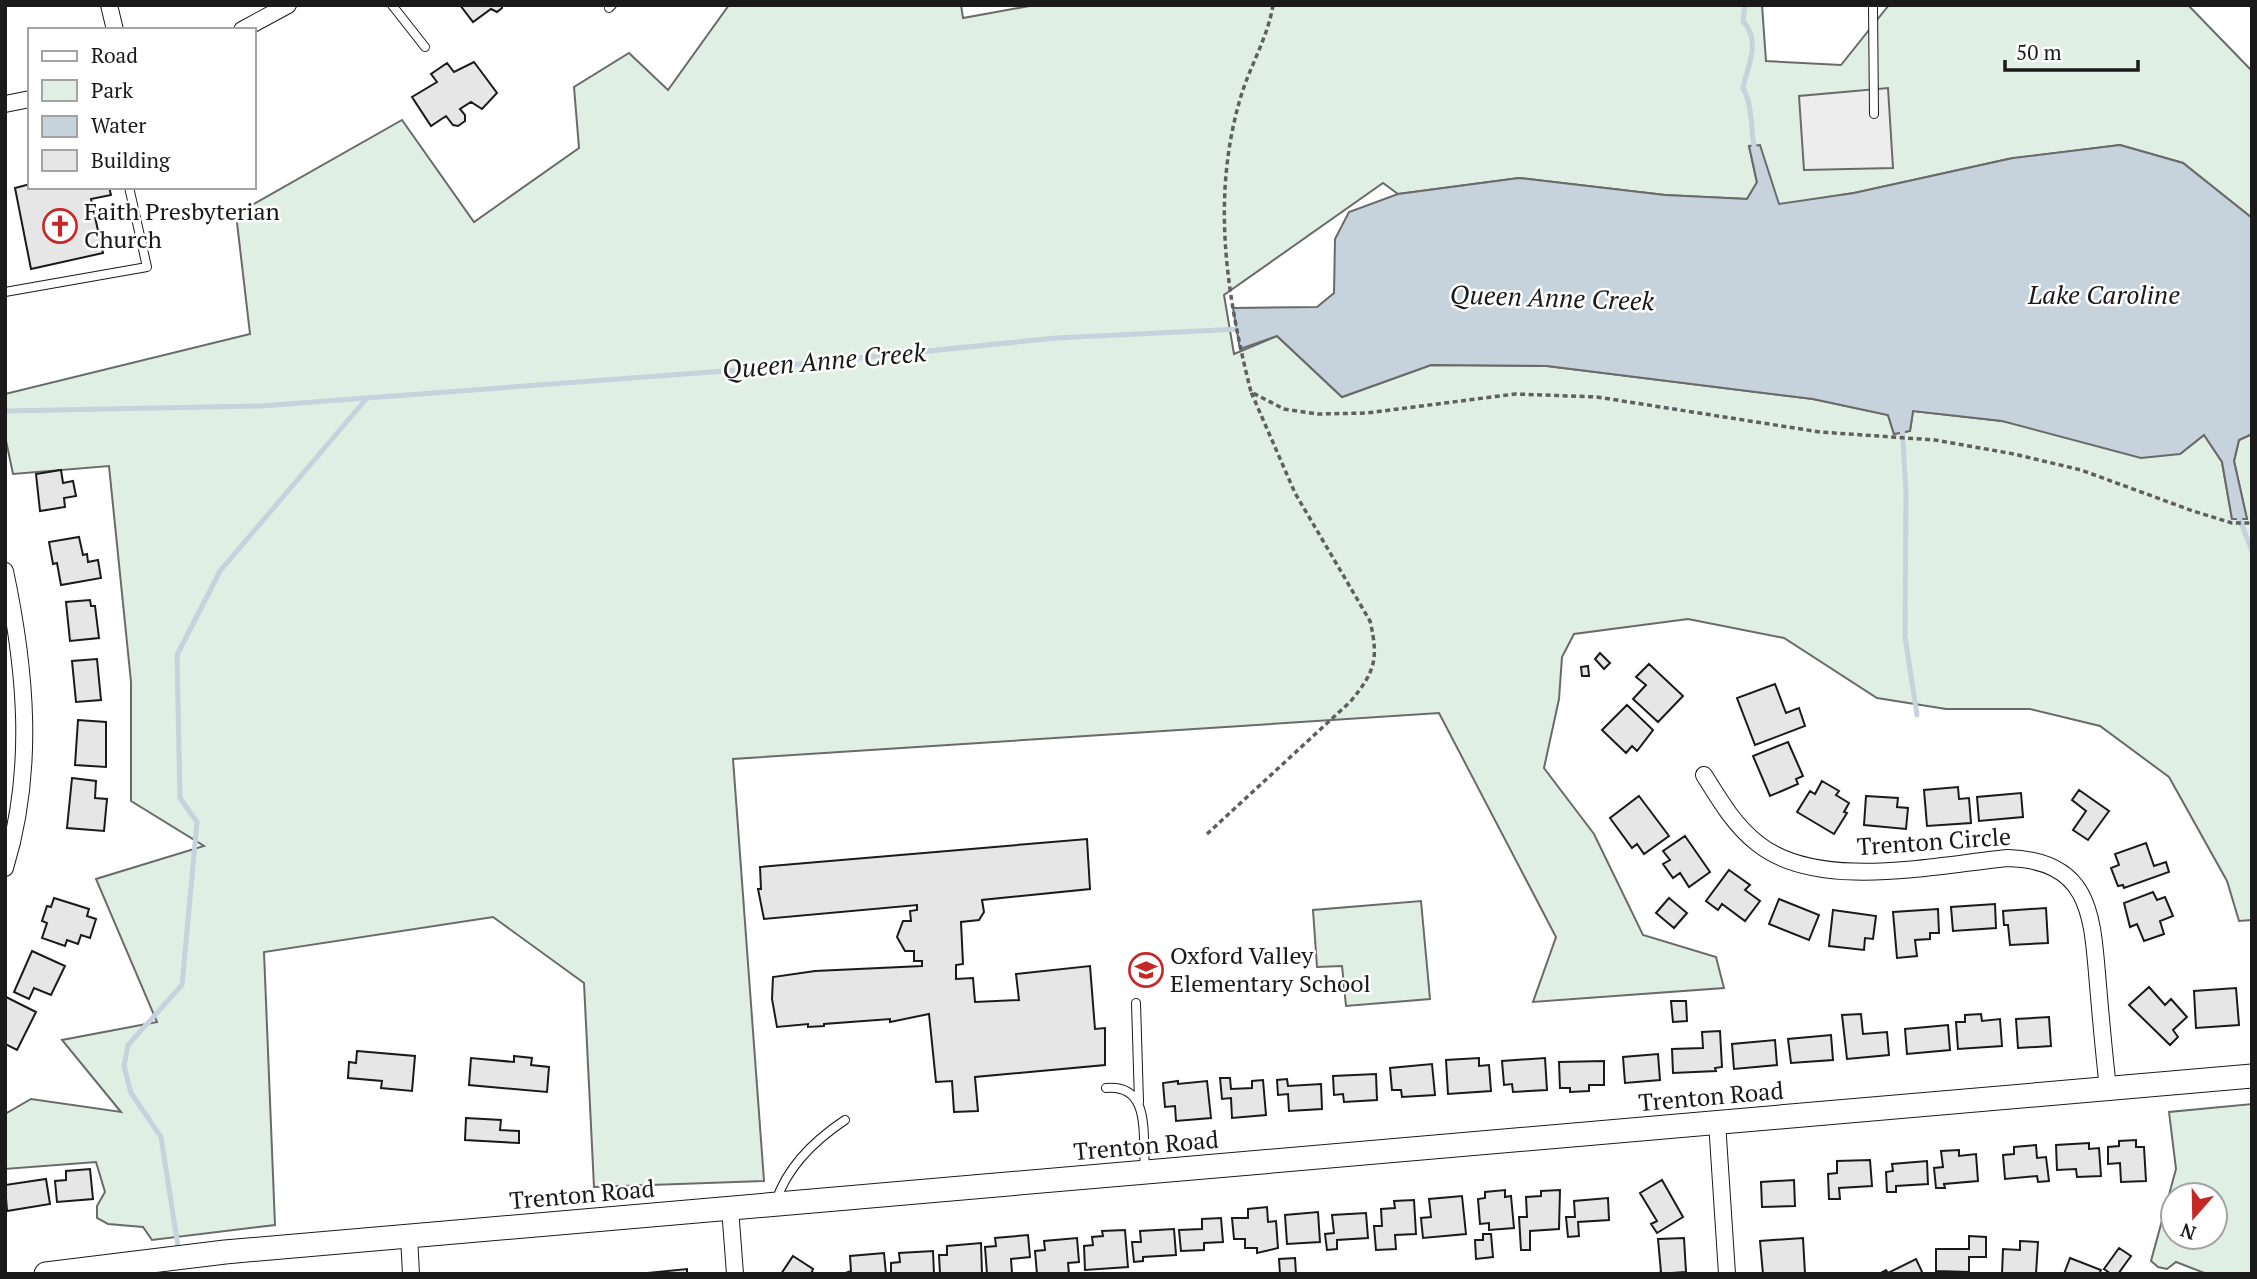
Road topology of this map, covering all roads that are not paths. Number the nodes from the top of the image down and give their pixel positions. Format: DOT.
graph roads {
  1 [pos="109,5"];
  2 [pos="288,5"];
  3 [pos="392,5"];
  4 [pos="1873,5"];
  5 [pos="115,28"];
  6 [pos="246,28"];
  7 [pos="425,47"];
  8 [pos="28,99"];
  9 [pos="5,104"];
  10 [pos="1874,114"];
  11 [pos="129,189"];
  12 [pos="5,292"];
  13 [pos="5,571"];
  14 [pos="8,603"];
  15 [pos="1704,775"];
  16 [pos="6,863"];
  17 [pos="1136,1003"];
  18 [pos="2252,1076"];
  19 [pos="1106,1088"];
  20 [pos="2108,1088"];
  21 [pos="1139,1102"];
  22 [pos="845,1120"];
  23 [pos="1717,1122"];
  24 [pos="1145,1172"];
  25 [pos="775,1204"];
  26 [pos="730,1208"];
  27 [pos="409,1236"];
  28 [pos="46,1274"];
  29 [pos="411,1274"];
  30 [pos="735,1274"];
  31 [pos="1727,1274"];
  1 -- 5 [label="street"];
  2 -- 6 [label="street"];
  3 -- 7 [label="lane"];
  4 -- 10 [label="lane"];
  8 -- 9 [label="street"];
  11 -- 12 [label="lane"];
  13 -- 14 [label="street"];
  14 -- 16 [label="street"];
  15 -- 20 [label="street, Trenton Circle"];
  17 -- 21 [label="lane"];
  18 -- 20 [label="main road, Trenton Road"];
  19 -- 21 [label="lane"];
  20 -- 23 [label="main road, Trenton Road"];
  21 -- 24 [label="lane"];
  22 -- 25 [label="lane"];
  23 -- 24 [label="main road, Trenton Road"];
  23 -- 31 [label="street"];
  24 -- 25 [label="main road, Trenton Road"];
  25 -- 26 [label="main road, Trenton Road"];
  26 -- 27 [label="main road, Trenton Road"];
  26 -- 30 [label="street"];
  27 -- 28 [label="main road, Trenton Road"];
  27 -- 29 [label="street"];
}
